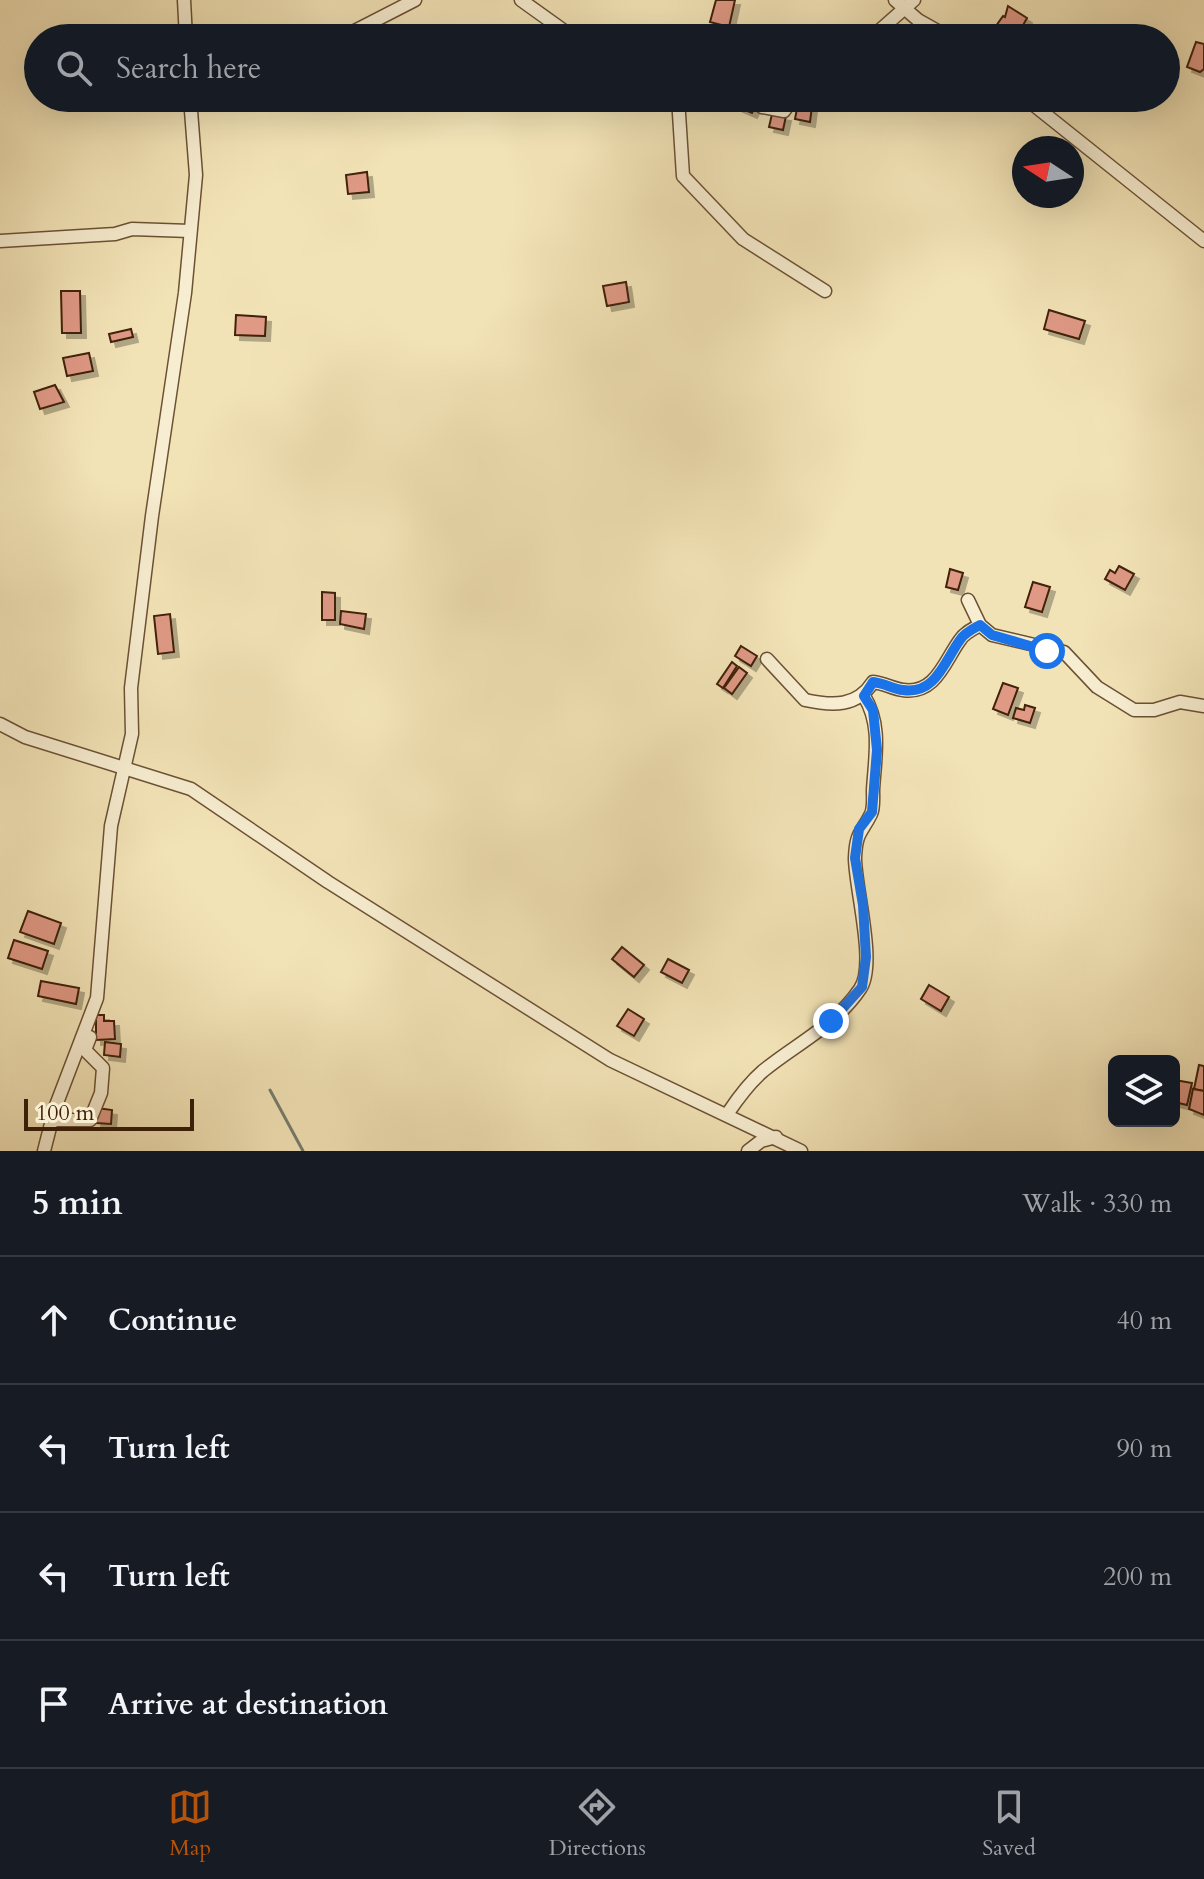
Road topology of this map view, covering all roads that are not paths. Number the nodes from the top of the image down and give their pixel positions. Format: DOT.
graph roads {
  1 [pos="184,0"];
  2 [pos="415,0"];
  3 [pos="521,0"];
  4 [pos="905,2"];
  5 [pos="185,24"];
  6 [pos="368,24"];
  7 [pos="554,24"];
  8 [pos="884,24"];
  9 [pos="925,24"];
  10 [pos="191,112"];
  11 [pos="679,112"];
  12 [pos="1043,112"];
  13 [pos="190,231"];
  14 [pos="0,241"];
  15 [pos="1204,241"];
  16 [pos="825,291"];
  17 [pos="968,600"];
  18 [pos="980,625"];
  19 [pos="767,659"];
  20 [pos="864,696"];
  21 [pos="1204,706"];
  22 [pos="0,724"];
  23 [pos="127,766"];
  24 [pos="89,1023"];
  25 [pos="728,1113"];
  26 [pos="51,1120"];
  27 [pos="776,1137"];
  28 [pos="44,1151"];
  29 [pos="748,1151"];
  30 [pos="801,1151"];
  1 -- 5 [label="street"];
  2 -- 6 [label="street"];
  3 -- 7 [label="street"];
  4 -- 8 [label="street"];
  4 -- 9 [label="street"];
  10 -- 13 [label="street"];
  11 -- 16 [label="street"];
  12 -- 15 [label="street"];
  13 -- 14 [label="street"];
  13 -- 23 [label="street"];
  17 -- 18 [label="street"];
  18 -- 20 [label="street"];
  18 -- 21 [label="street"];
  19 -- 20 [label="street"];
  20 -- 25 [label="street"];
  22 -- 23 [label="street"];
  23 -- 24 [label="street"];
  23 -- 25 [label="street"];
  24 -- 26 [label="street"];
  24 -- 26 [label="street"];
  25 -- 27 [label="street"];
  26 -- 28 [label="street"];
  27 -- 29 [label="street"];
  27 -- 30 [label="street"];
}
